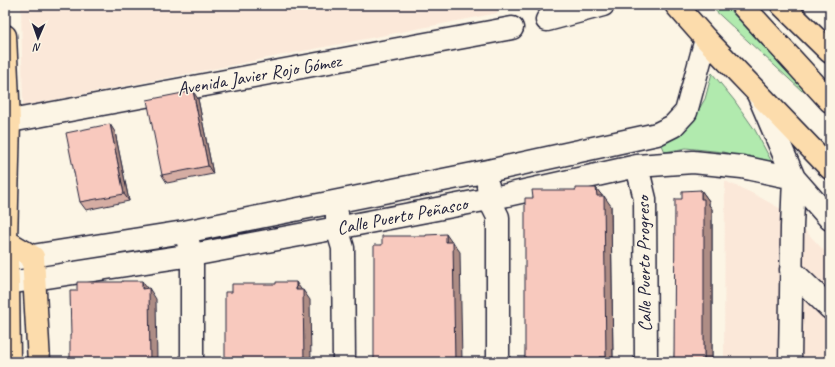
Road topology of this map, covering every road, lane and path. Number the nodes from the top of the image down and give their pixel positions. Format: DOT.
graph roads {
  1 [pos="603,5"];
  2 [pos="676,5"];
  3 [pos="742,5"];
  4 [pos="782,5"];
  5 [pos="547,20"];
  6 [pos="512,28"];
  7 [pos="5,36"];
  8 [pos="706,39"];
  9 [pos="830,52"];
  10 [pos="787,54"];
  11 [pos="830,65"];
  12 [pos="758,94"];
  13 [pos="830,101"];
  14 [pos="7,122"];
  15 [pos="637,166"];
  16 [pos="830,168"];
  17 [pos="488,171"];
  18 [pos="794,178"];
  19 [pos="489,200"];
  20 [pos="337,201"];
  21 [pos="830,219"];
  22 [pos="337,228"];
  23 [pos="184,232"];
  24 [pos="6,250"];
  25 [pos="192,255"];
  26 [pos="33,256"];
  27 [pos="792,270"];
  28 [pos="34,280"];
  29 [pos="8,284"];
  30 [pos="830,308"];
  31 [pos="8,360"];
  32 [pos="39,362"];
  33 [pos="192,362"];
  34 [pos="344,362"];
  35 [pos="498,362"];
  36 [pos="646,362"];
  37 [pos="790,362"];
  1 -- 5 [label="street"];
  2 -- 8 [label="main road"];
  3 -- 10 [label="main road"];
  4 -- 9 [label="main road"];
  6 -- 14 [label="street, Avenida Javier Rojo Gómez"];
  7 -- 14 [label="main road"];
  8 -- 12 [label="main road"];
  8 -- 17 [label="street, Calle Puerto Peñasco"];
  10 -- 11 [label="main road"];
  10 -- 13 [label="main road"];
  12 -- 16 [label="main road"];
  12 -- 18 [label="street"];
  14 -- 24 [label="main road"];
  15 -- 18 [label="street, Calle Puerto Peñasco"];
  15 -- 19 [label="street, Calle Puerto Peñasco"];
  15 -- 36 [label="street, Calle Puerto Progreso"];
  17 -- 19 [label="street"];
  17 -- 20 [label="street, Calle Puerto Peñasco"];
  18 -- 21 [label="street"];
  18 -- 27 [label="street"];
  19 -- 22 [label="street, Calle Puerto Peñasco"];
  19 -- 35 [label="street"];
  20 -- 22 [label="street"];
  20 -- 23 [label="street, Calle Puerto Peñasco"];
  22 -- 25 [label="street, Calle Puerto Peñasco"];
  22 -- 34 [label="street"];
  23 -- 25 [label="street"];
  23 -- 26 [label="street, Calle Puerto Peñasco"];
  24 -- 26 [label="main road"];
  24 -- 29 [label="main road"];
  25 -- 28 [label="street, Calle Puerto Peñasco"];
  25 -- 33 [label="street"];
  26 -- 28 [label="main road"];
  27 -- 30 [label="street"];
  27 -- 37 [label="street"];
  28 -- 29 [label="street, Calle Puerto Peñasco"];
  28 -- 32 [label="main road"];
  29 -- 31 [label="main road"];
}
